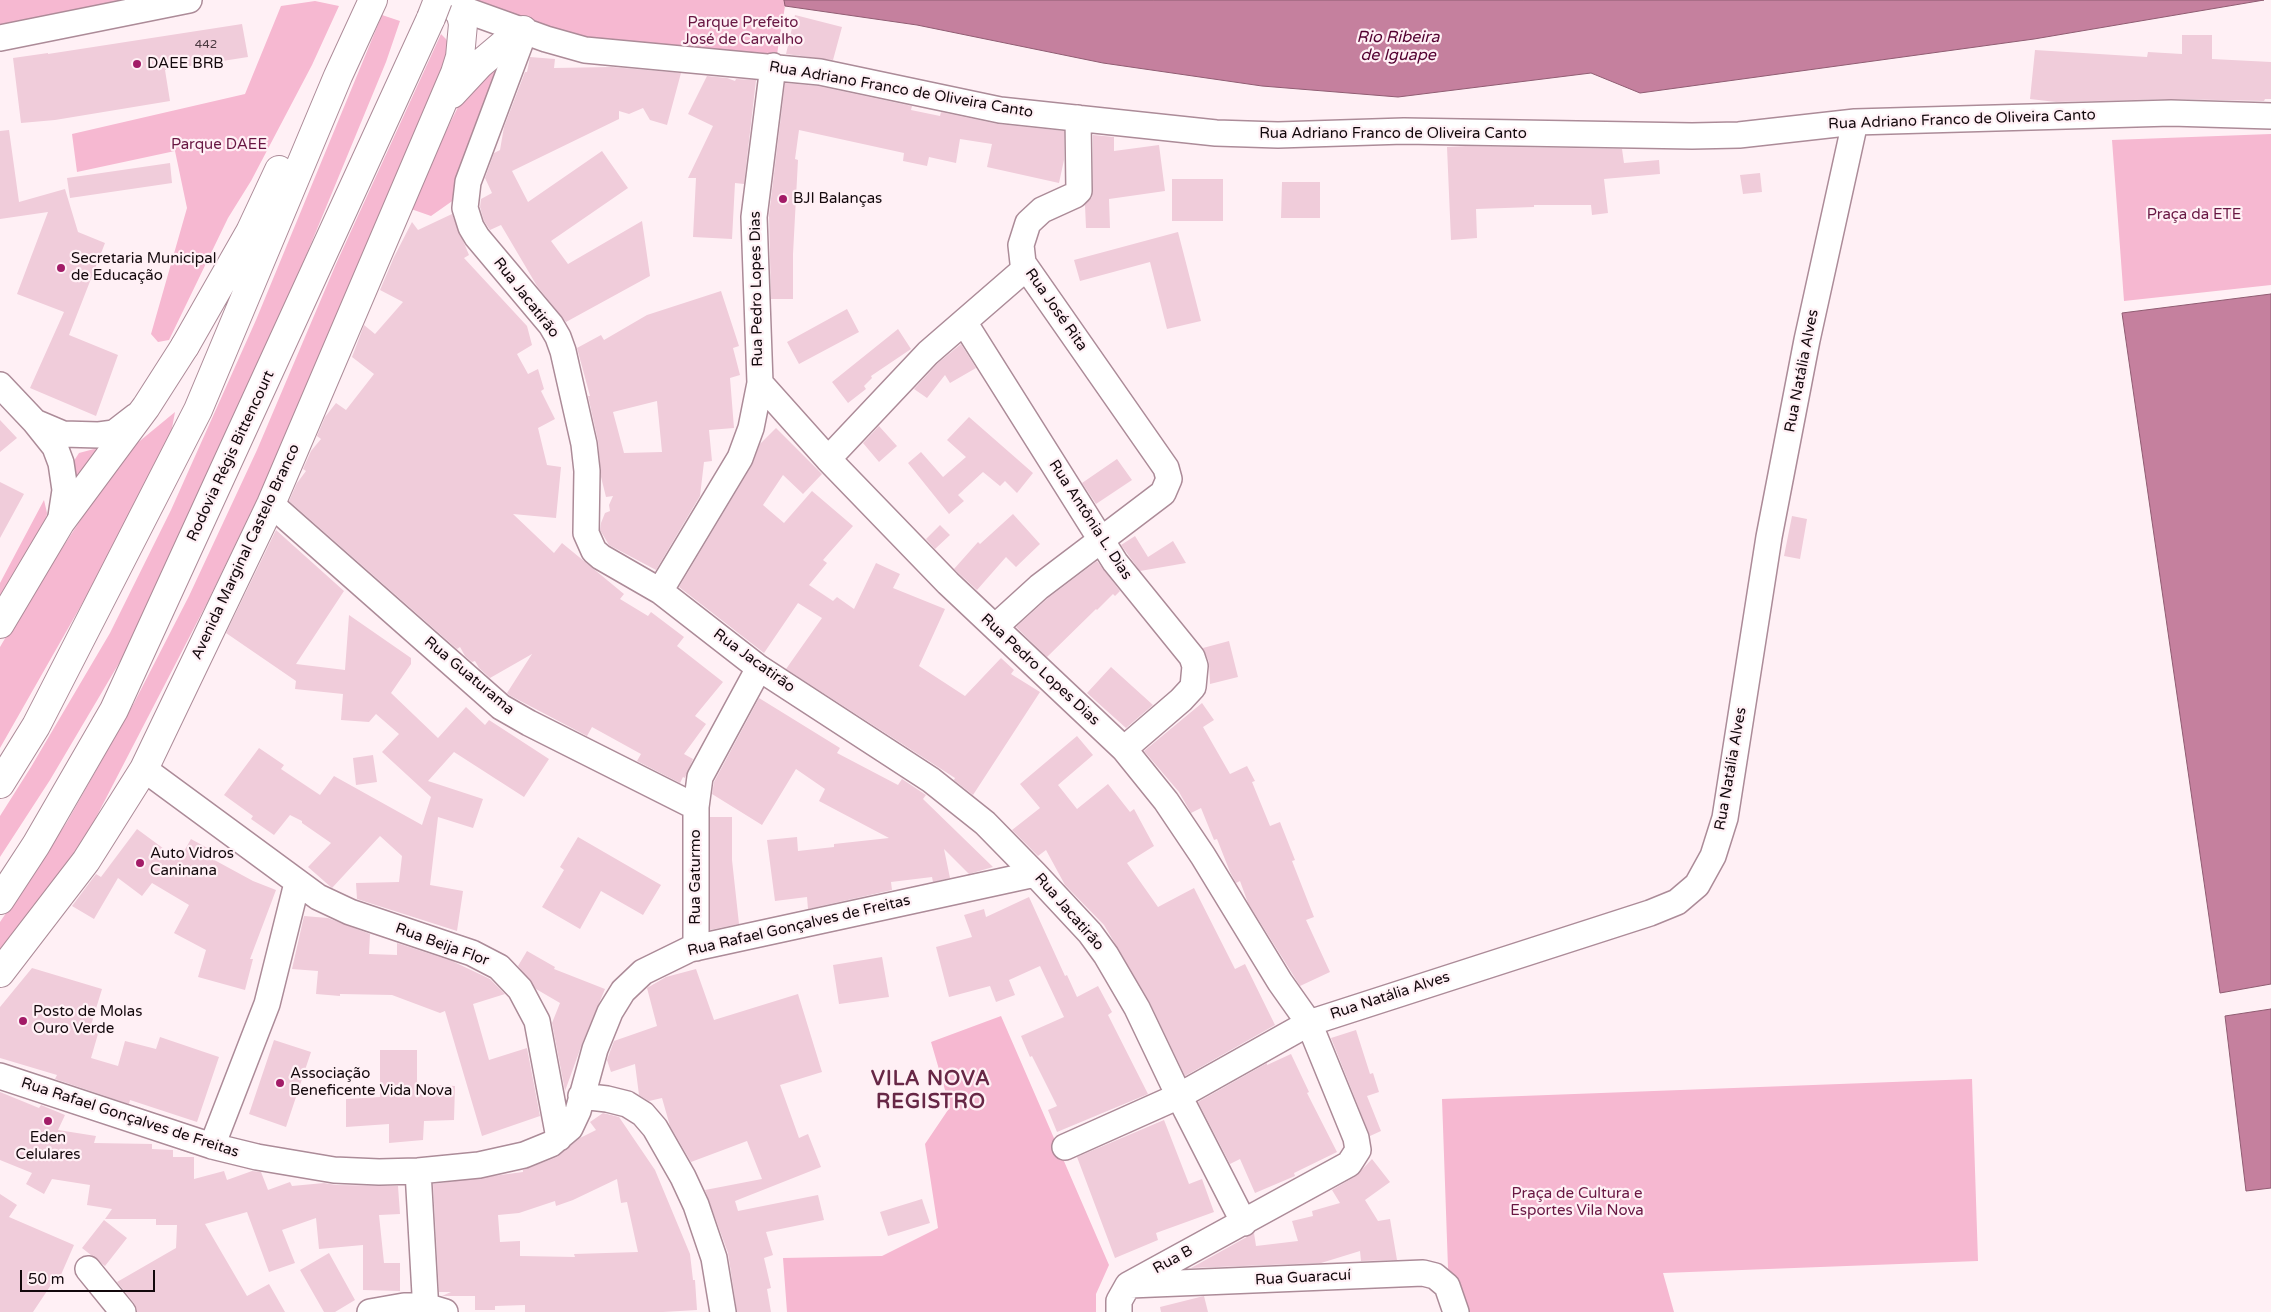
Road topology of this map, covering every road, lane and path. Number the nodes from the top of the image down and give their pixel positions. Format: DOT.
graph roads {
  1 [pos="189,0"];
  2 [pos="373,0"];
  3 [pos="440,6"];
  4 [pos="524,30"];
  5 [pos="0,38"];
  6 [pos="773,66"];
  7 [pos="338,76"];
  8 [pos="443,104"];
  9 [pos="2271,116"];
  10 [pos="1078,118"];
  11 [pos="1855,122"];
  12 [pos="1026,268"];
  13 [pos="964,322"];
  14 [pos="760,383"];
  15 [pos="0,385"];
  16 [pos="146,407"];
  17 [pos="35,422"];
  18 [pos="828,460"];
  19 [pos="271,504"];
  20 [pos="60,523"];
  21 [pos="1100,538"];
  22 [pos="660,591"];
  23 [pos="0,624"];
  24 [pos="995,627"];
  25 [pos="759,668"];
  26 [pos="1124,749"];
  27 [pos="144,769"];
  28 [pos="0,784"];
  29 [pos="696,807"];
  30 [pos="1035,874"];
  31 [pos="297,883"];
  32 [pos="0,900"];
  33 [pos="696,948"];
  34 [pos="0,973"];
  35 [pos="1309,1023"];
  36 [pos="0,1076"];
  37 [pos="581,1096"];
  38 [pos="1179,1096"];
  39 [pos="558,1138"];
  40 [pos="212,1146"];
  41 [pos="1065,1147"];
  42 [pos="418,1171"];
  43 [pos="1244,1222"];
  44 [pos="88,1269"];
  45 [pos="1128,1286"];
  46 [pos="432,1310"];
  47 [pos="123,1312"];
  48 [pos="370,1312"];
  49 [pos="723,1312"];
  50 [pos="1120,1312"];
  51 [pos="1456,1312"];
  1 -- 5 [label="street"];
  2 -- 7 [label="main road"];
  3 -- 4 [label="street, Rua Adriano Franco de Oliveira Canto"];
  3 -- 8 [label="main road, Avenida Marginal Castelo Branco"];
  3 -- 32 [label="main road, Rodovia Régis Bittencourt"];
  4 -- 6 [label="street, Rua Adriano Franco de Oliveira Canto"];
  4 -- 8 [label="main road, Avenida Marginal Castelo Branco"];
  4 -- 22 [label="street, Rua Jacatirão"];
  6 -- 10 [label="street, Rua Adriano Franco de Oliveira Canto"];
  6 -- 14 [label="street, Rua Pedro Lopes Dias"];
  7 -- 16 [label="main road"];
  7 -- 28 [label="main road"];
  8 -- 19 [label="main road, Avenida Marginal Castelo Branco"];
  9 -- 11 [label="street, Rua Adriano Franco de Oliveira Canto"];
  10 -- 11 [label="street, Rua Adriano Franco de Oliveira Canto"];
  10 -- 12 [label="street, Rua José Rita"];
  11 -- 35 [label="street, Rua Natália Alves"];
  12 -- 13 [label="street"];
  12 -- 21 [label="street, Rua José Rita"];
  13 -- 18 [label="street"];
  13 -- 21 [label="street, Rua Antônia L. Dias"];
  14 -- 18 [label="street, Rua Pedro Lopes Dias"];
  14 -- 22 [label="street"];
  15 -- 17 [label="street"];
  16 -- 17 [label="street"];
  16 -- 20 [label="main road"];
  17 -- 20 [label="street"];
  18 -- 24 [label="street, Rua Pedro Lopes Dias"];
  19 -- 27 [label="main road, Avenida Marginal Castelo Branco"];
  19 -- 29 [label="street, Rua Guaturama"];
  20 -- 23 [label="main road"];
  21 -- 24 [label="street"];
  21 -- 26 [label="street, Rua Antônia L. Dias"];
  22 -- 25 [label="street, Rua Jacatirão"];
  24 -- 26 [label="street, Rua Pedro Lopes Dias"];
  25 -- 29 [label="street, Rua Gaturmo"];
  25 -- 30 [label="street, Rua Jacatirão"];
  26 -- 35 [label="street, Rua Pedro Lopes Dias"];
  27 -- 31 [label="street, Rua Beija Flor"];
  27 -- 34 [label="main road, Avenida Marginal Castelo Branco"];
  29 -- 33 [label="street, Rua Gaturmo"];
  30 -- 33 [label="street, Rua Rafael Gonçalves de Freitas"];
  30 -- 38 [label="street, Rua Jacatirão"];
  31 -- 39 [label="street, Rua Beija Flor"];
  31 -- 40 [label="street"];
  33 -- 37 [label="street, Rua Rafael Gonçalves de Freitas"];
  35 -- 38 [label="street, Rua Natália Alves"];
  35 -- 43 [label="street, Rua Pedro Lopes Dias"];
  36 -- 40 [label="street, Rua Rafael Gonçalves de Freitas"];
  37 -- 39 [label="street, Rua Rafael Gonçalves de Freitas"];
  37 -- 49 [label="street"];
  38 -- 41 [label="street, Rua Natália Alves"];
  38 -- 43 [label="street, Rua Jacatirão"];
  39 -- 42 [label="street, Rua Rafael Gonçalves de Freitas"];
  40 -- 42 [label="street, Rua Rafael Gonçalves de Freitas"];
  42 -- 46 [label="street"];
  43 -- 45 [label="street, Rua B"];
  44 -- 47 [label="street"];
  45 -- 50 [label="street"];
  45 -- 51 [label="street, Rua Guaracuí"];
  46 -- 48 [label="street"];
}
